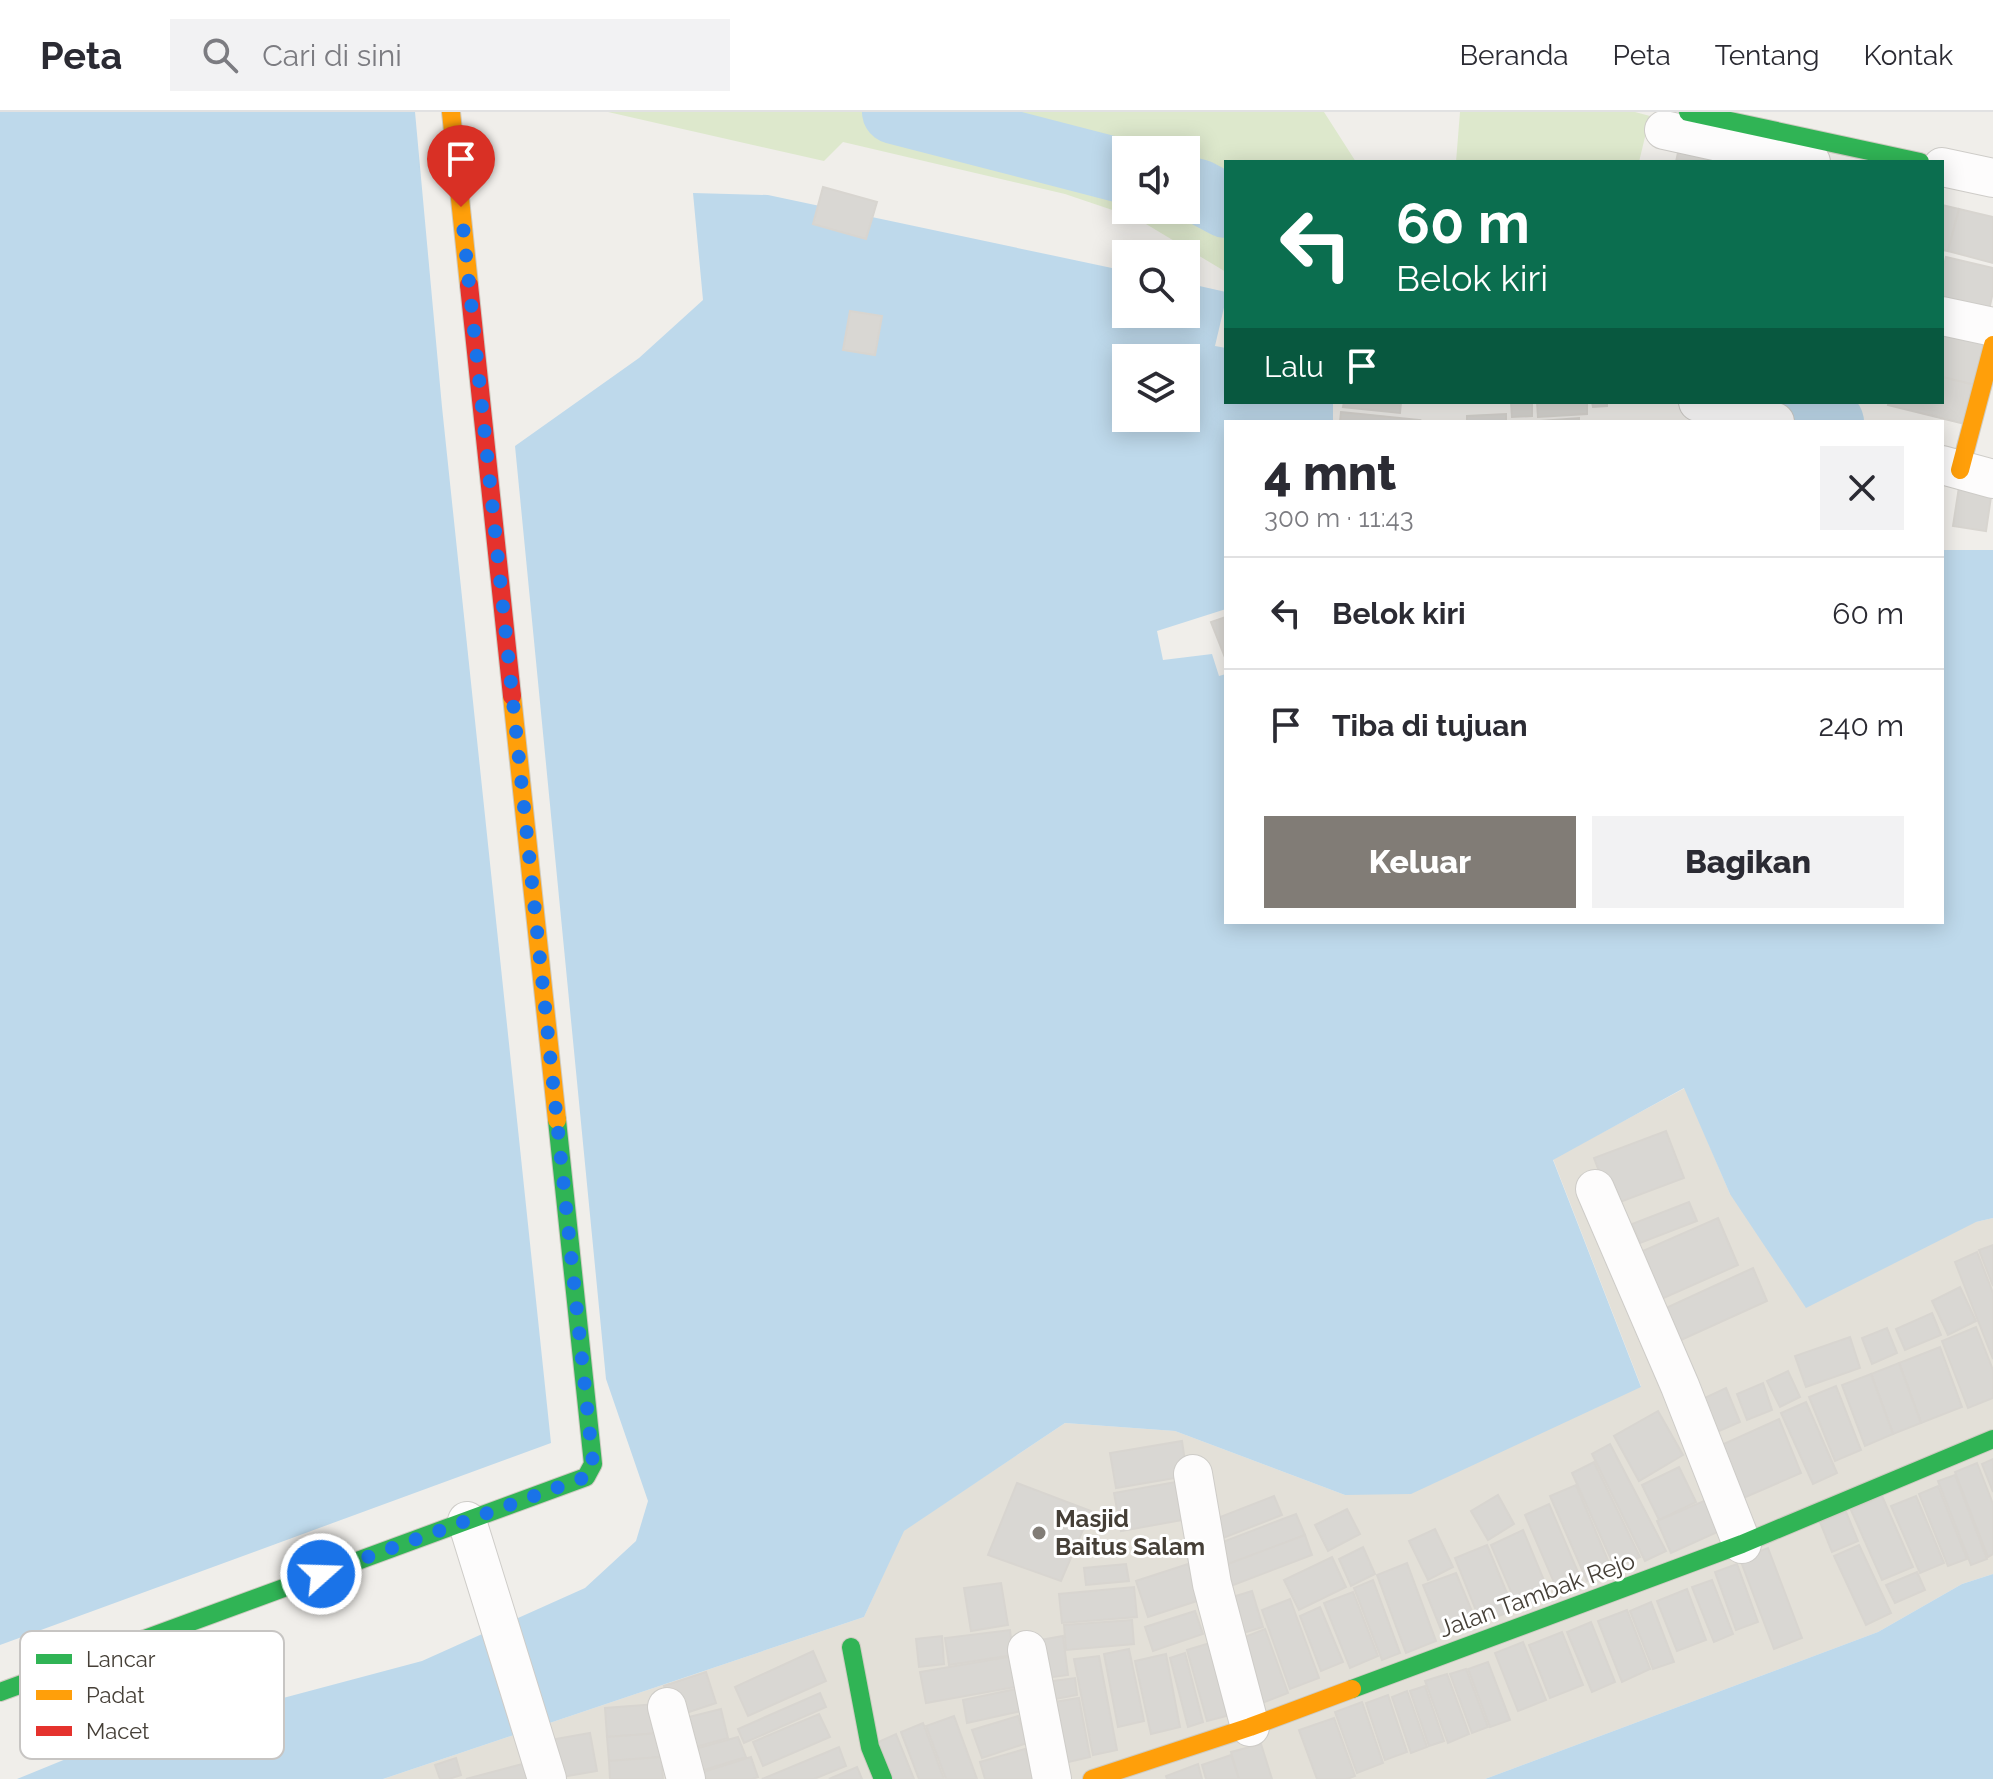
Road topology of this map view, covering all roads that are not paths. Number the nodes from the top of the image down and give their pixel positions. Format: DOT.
graph roads {
  1 [pos="451,112"];
  2 [pos="1669,129"];
  3 [pos="1802,160"];
  4 [pos="1905,160"];
  5 [pos="1944,167"];
  6 [pos="1993,178"];
  7 [pos="1944,190"];
  8 [pos="1993,201"];
  9 [pos="1944,316"];
  10 [pos="1993,327"];
  11 [pos="1993,345"];
  12 [pos="1716,411"];
  13 [pos="1764,420"];
  14 [pos="1965,471"];
  15 [pos="1595,1189"];
  16 [pos="1993,1439"];
  17 [pos="1193,1474"];
  18 [pos="470,1530"];
  19 [pos="1742,1544"];
  20 [pos="177,1631"];
  21 [pos="851,1647"];
  22 [pos="1027,1650"];
  23 [pos="20,1685"];
  24 [pos="0,1692"];
  25 [pos="667,1707"];
  26 [pos="1250,1727"];
  27 [pos="547,1779"];
  28 [pos="686,1779"];
  29 [pos="883,1779"];
  30 [pos="1052,1779"];
  31 [pos="1092,1779"];
  1 -- 18 [label="street"];
  2 -- 3 [label="street"];
  2 -- 4 [label="street"];
  5 -- 6 [label="street"];
  7 -- 8 [label="street"];
  9 -- 10 [label="street"];
  11 -- 14 [label="street"];
  12 -- 13 [label="street"];
  15 -- 19 [label="street"];
  16 -- 19 [label="street, Jalan Tambak Rejo"];
  17 -- 26 [label="street"];
  18 -- 20 [label="street"];
  18 -- 27 [label="street"];
  19 -- 26 [label="street, Jalan Tambak Rejo"];
  21 -- 29 [label="street"];
  22 -- 30 [label="street"];
  23 -- 24 [label="street"];
  25 -- 28 [label="street"];
  26 -- 31 [label="street, Jalan Tambak Rejo"];
}
